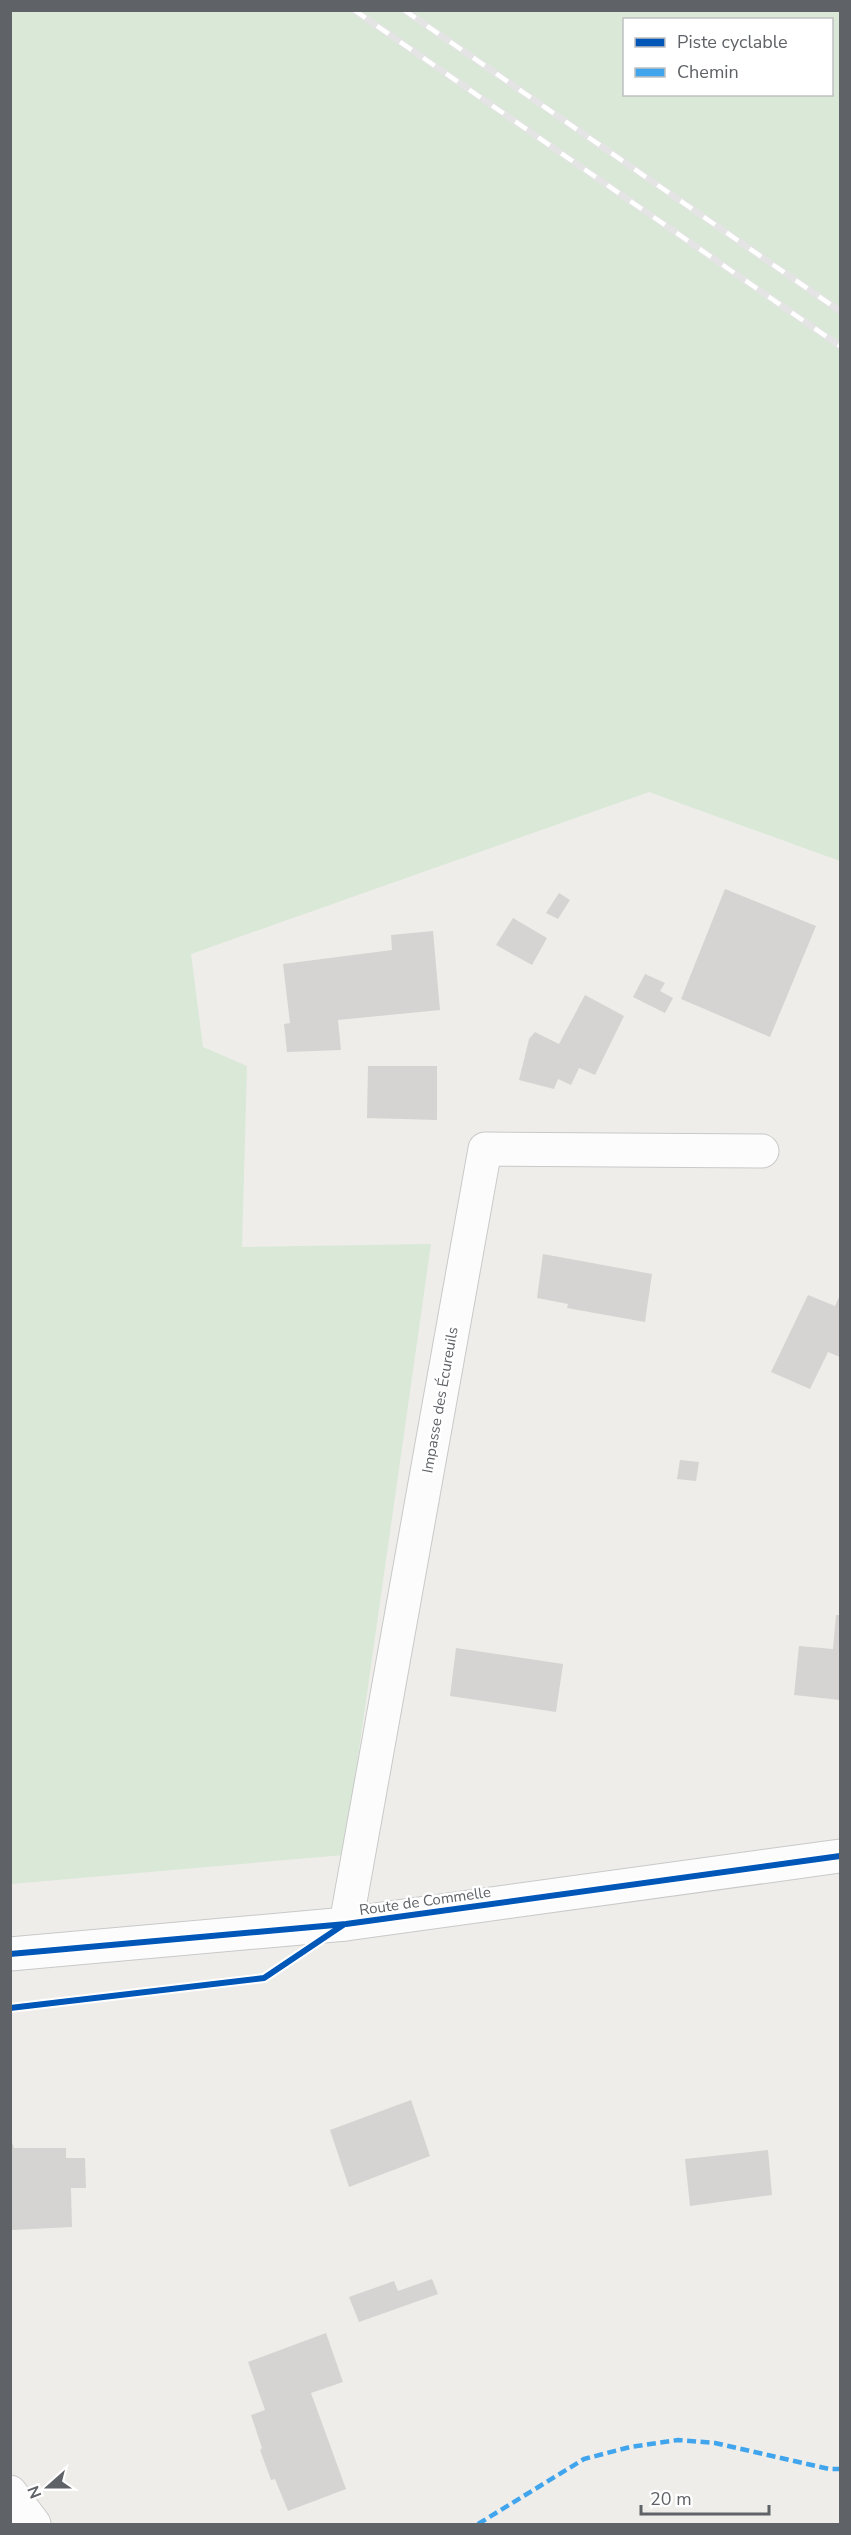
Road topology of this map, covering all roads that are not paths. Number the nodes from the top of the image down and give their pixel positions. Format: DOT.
graph roads {
  1 [pos="762,1151"];
  2 [pos="840,1856"];
  3 [pos="345,1924"];
  4 [pos="10,1954"];
  5 [pos="10,2492"];
  6 [pos="34,2524"];
  1 -- 3 [label="street, Impasse des Écureuils"];
  2 -- 3 [label="street, Route de Commelle"];
  3 -- 4 [label="street, Route de Commelle"];
  5 -- 6 [label="street"];
}
